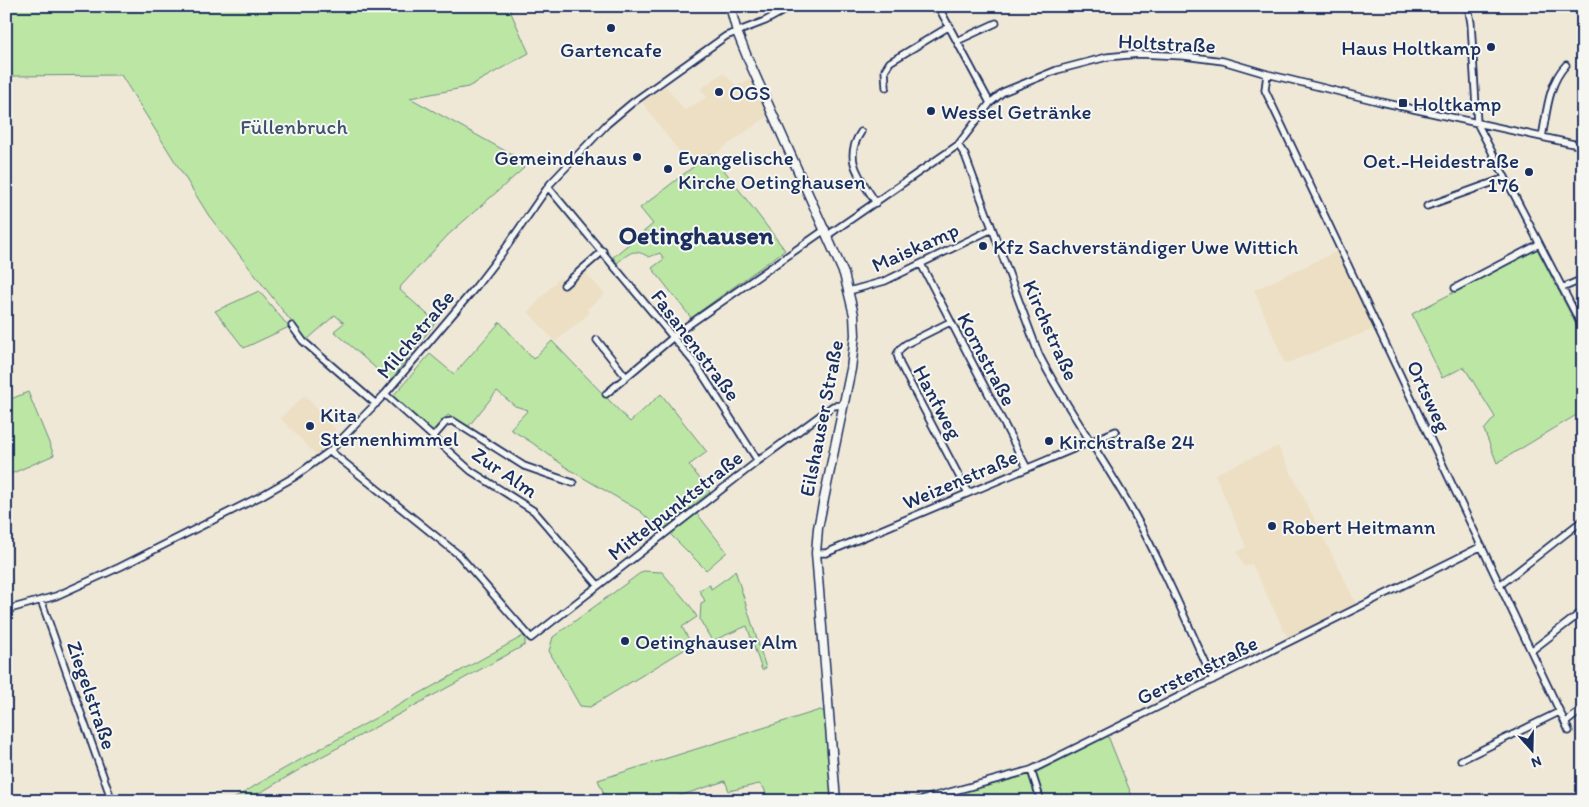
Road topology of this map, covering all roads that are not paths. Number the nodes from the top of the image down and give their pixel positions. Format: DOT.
graph roads {
  1 [pos="730,6"];
  2 [pos="792,6"];
  3 [pos="938,6"];
  4 [pos="1468,6"];
  5 [pos="1574,6"];
  6 [pos="1583,14"];
  7 [pos="996,23"];
  8 [pos="950,26"];
  9 [pos="737,32"];
  10 [pos="958,42"];
  11 [pos="1566,65"];
  12 [pos="1267,74"];
  13 [pos="886,87"];
  14 [pos="990,103"];
  15 [pos="1477,123"];
  16 [pos="861,132"];
  17 [pos="1542,137"];
  18 [pos="958,145"];
  19 [pos="1583,146"];
  20 [pos="1505,178"];
  21 [pos="548,187"];
  22 [pos="876,203"];
  23 [pos="1427,206"];
  24 [pos="992,229"];
  25 [pos="827,232"];
  26 [pos="1539,244"];
  27 [pos="603,251"];
  28 [pos="921,264"];
  29 [pos="1583,279"];
  30 [pos="564,285"];
  31 [pos="1455,288"];
  32 [pos="1562,288"];
  33 [pos="849,291"];
  34 [pos="950,322"];
  35 [pos="292,326"];
  36 [pos="1583,328"];
  37 [pos="673,337"];
  38 [pos="596,340"];
  39 [pos="626,377"];
  40 [pos="385,394"];
  41 [pos="606,394"];
  42 [pos="376,404"];
  43 [pos="843,405"];
  44 [pos="1116,431"];
  45 [pos="433,437"];
  46 [pos="1090,441"];
  47 [pos="330,451"];
  48 [pos="758,461"];
  49 [pos="1027,468"];
  50 [pos="573,483"];
  51 [pos="968,493"];
  52 [pos="1583,520"];
  53 [pos="1482,546"];
  54 [pos="816,553"];
  55 [pos="598,585"];
  56 [pos="1500,585"];
  57 [pos="41,600"];
  58 [pos="6,610"];
  59 [pos="1583,611"];
  60 [pos="1531,651"];
  61 [pos="1213,680"];
  62 [pos="1583,709"];
  63 [pos="1560,712"];
  64 [pos="1565,723"];
  65 [pos="1569,731"];
  66 [pos="1461,760"];
  67 [pos="1031,770"];
  68 [pos="112,801"];
  69 [pos="836,801"];
  70 [pos="917,801"];
  71 [pos="1041,801"];
  1 -- 9 [label="street, Eilshauser Straße"];
  2 -- 9 [label="street, Milchstraße"];
  3 -- 8 [label="street"];
  4 -- 15 [label="street"];
  5 -- 6 [label="street"];
  7 -- 10 [label="street"];
  8 -- 10 [label="street"];
  8 -- 13 [label="street"];
  9 -- 21 [label="street, Milchstraße"];
  9 -- 25 [label="street, Eilshauser Straße"];
  10 -- 14 [label="street"];
  11 -- 17 [label="street"];
  12 -- 14 [label="street, Holtstraße"];
  12 -- 15 [label="street, Holtstraße"];
  12 -- 53 [label="street, Ortsweg"];
  14 -- 18 [label="street, Holtstraße"];
  15 -- 17 [label="street, Holtstraße"];
  15 -- 20 [label="street"];
  16 -- 22 [label="street"];
  17 -- 19 [label="street, Holtstraße"];
  18 -- 22 [label="street, Holtstraße"];
  18 -- 24 [label="street, Kirchstraße"];
  20 -- 23 [label="street"];
  20 -- 26 [label="street"];
  21 -- 27 [label="street, Fasanenstraße"];
  21 -- 40 [label="street, Milchstraße"];
  22 -- 25 [label="street, Holtstraße"];
  24 -- 28 [label="street, Maiskamp"];
  24 -- 46 [label="street, Kirchstraße"];
  25 -- 33 [label="street, Eilshauser Straße"];
  25 -- 37 [label="street, Holtstraße"];
  26 -- 31 [label="street"];
  26 -- 32 [label="street"];
  27 -- 30 [label="street"];
  27 -- 37 [label="street, Fasanenstraße"];
  28 -- 33 [label="street, Maiskamp"];
  28 -- 34 [label="street, Kornstraße"];
  29 -- 32 [label="street"];
  32 -- 36 [label="street"];
  33 -- 43 [label="street, Eilshauser Straße"];
  34 -- 49 [label="street, Kornstraße"];
  34 -- 51 [label="street, Hanfweg"];
  35 -- 42 [label="street"];
  37 -- 39 [label="street, Holtstraße"];
  37 -- 48 [label="street, Fasanenstraße"];
  38 -- 39 [label="street"];
  39 -- 41 [label="street, Holtstraße"];
  40 -- 42 [label="street, Milchstraße"];
  40 -- 45 [label="street, Zur Alm"];
  42 -- 47 [label="street, Milchstraße"];
  43 -- 48 [label="street, Mittelpunktstraße"];
  43 -- 54 [label="street, Eilshauser Straße"];
  44 -- 46 [label="street, Weizenstraße"];
  45 -- 50 [label="street"];
  45 -- 55 [label="street, Zur Alm"];
  46 -- 49 [label="street, Weizenstraße"];
  46 -- 61 [label="street, Kirchstraße"];
  47 -- 55 [label="street, Mittelpunktstraße"];
  47 -- 57 [label="street, Milchstraße"];
  48 -- 55 [label="street, Mittelpunktstraße"];
  49 -- 51 [label="street, Weizenstraße"];
  51 -- 54 [label="street, Weizenstraße"];
  52 -- 56 [label="street"];
  53 -- 56 [label="street, Ortsweg"];
  53 -- 61 [label="street, Gerstenstraße"];
  54 -- 69 [label="street, Eilshauser Straße"];
  56 -- 60 [label="street, Ortsweg"];
  57 -- 58 [label="street, Milchstraße"];
  57 -- 68 [label="street, Ziegelstraße"];
  59 -- 60 [label="street"];
  60 -- 63 [label="street, Ortsweg"];
  61 -- 67 [label="street, Gerstenstraße"];
  62 -- 64 [label="street"];
  63 -- 64 [label="street, Ortsweg"];
  63 -- 66 [label="street"];
  64 -- 65 [label="street, Ortsweg"];
  67 -- 70 [label="street, Gerstenstraße"];
  67 -- 71 [label="street"];
}
